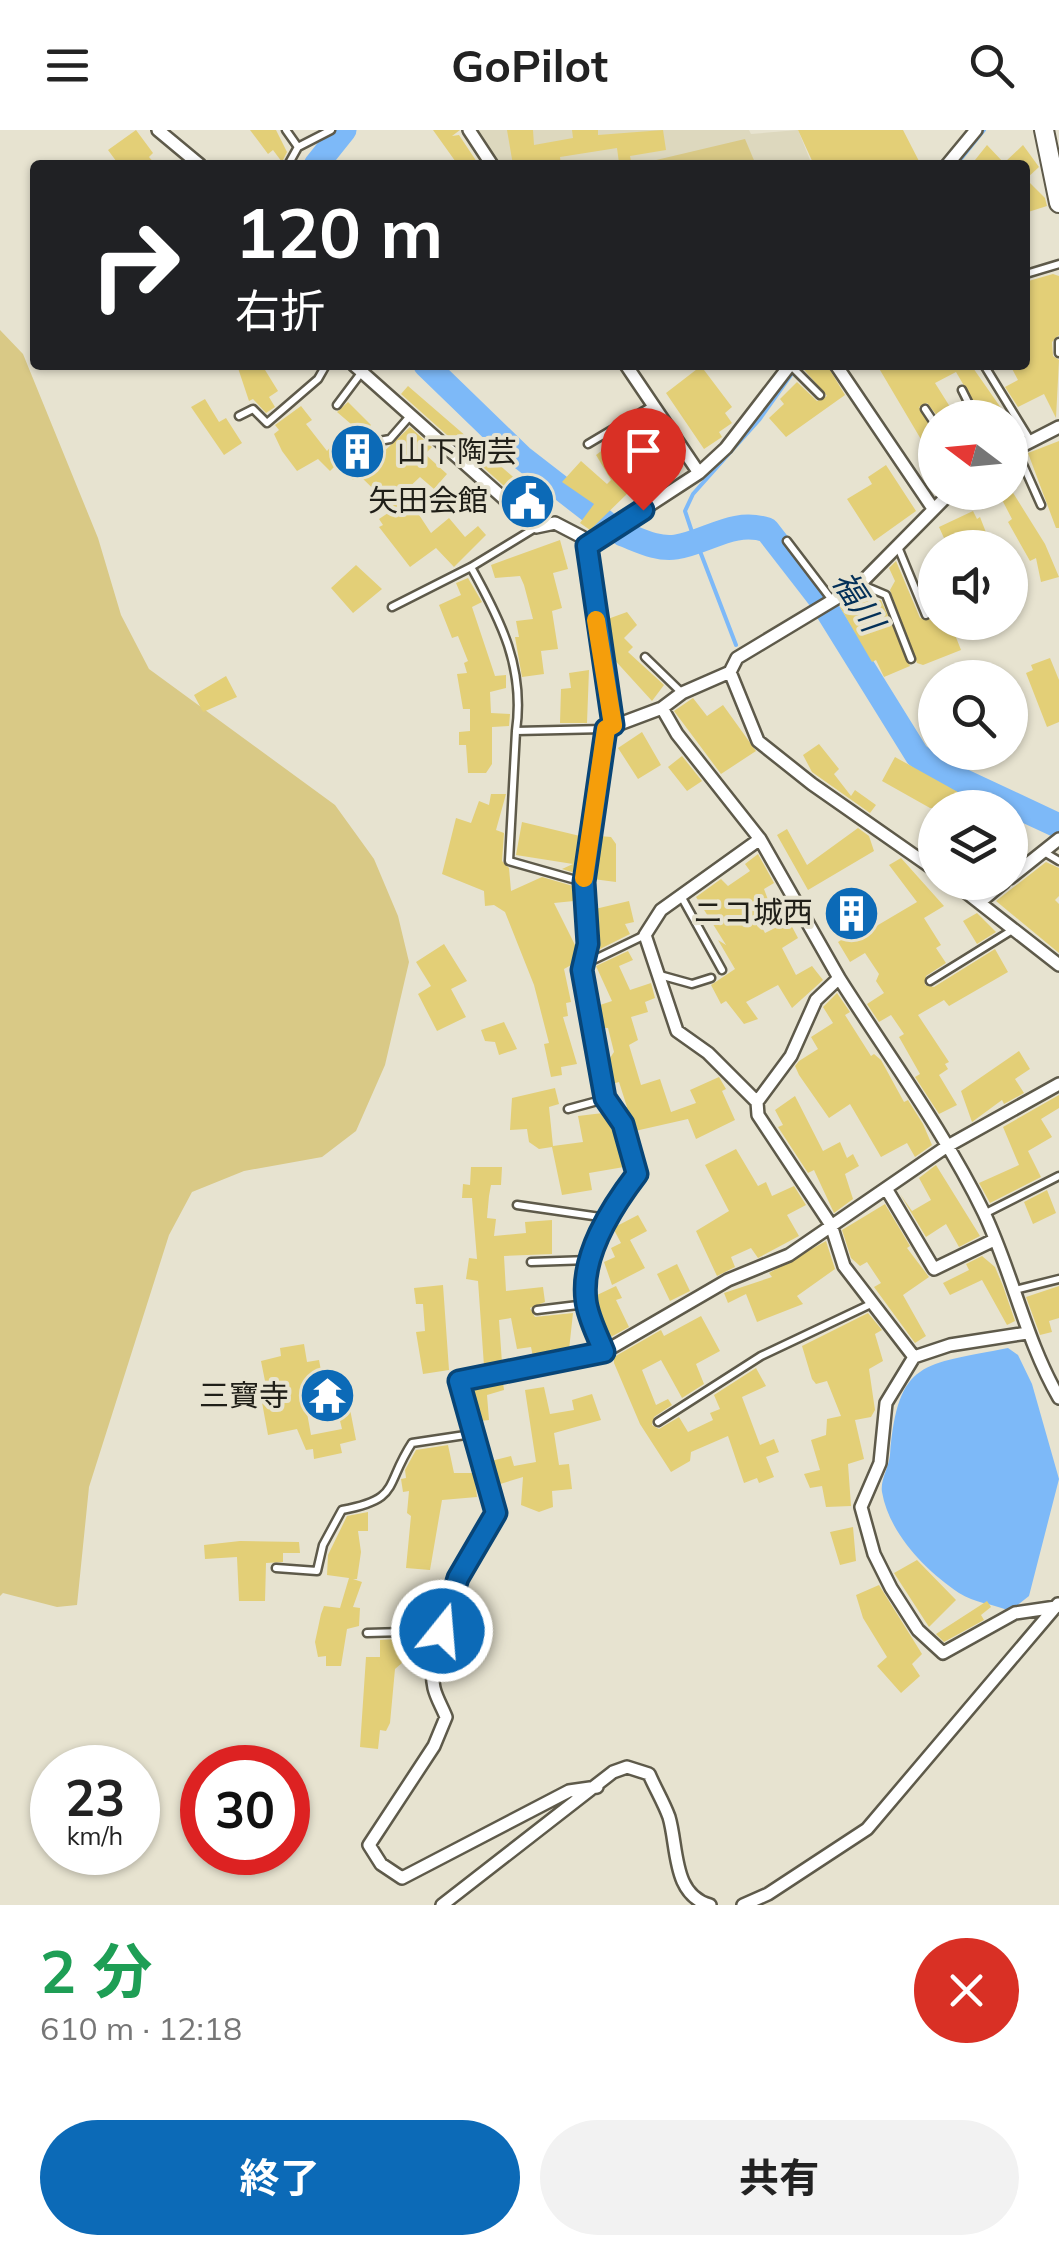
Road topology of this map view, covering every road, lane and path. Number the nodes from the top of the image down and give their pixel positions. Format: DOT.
graph roads {
  1 [pos="158,130"];
  2 [pos="286,130"];
  3 [pos="330,130"];
  4 [pos="469,130"];
  5 [pos="976,130"];
  6 [pos="1044,130"];
  7 [pos="298,147"];
  8 [pos="194,160"];
  9 [pos="291,160"];
  10 [pos="489,160"];
  11 [pos="951,160"];
  12 [pos="1059,203"];
  13 [pos="1059,264"];
  14 [pos="1030,273"];
  15 [pos="1059,342"];
  16 [pos="1059,353"];
  17 [pos="323,370"];
  18 [pos="357,370"];
  19 [pos="359,370"];
  20 [pos="629,370"];
  21 [pos="791,370"];
  22 [pos="795,370"];
  23 [pos="839,370"];
  24 [pos="987,370"];
  25 [pos="962,390"];
  26 [pos="820,395"];
  27 [pos="967,400"];
  28 [pos="337,405"];
  29 [pos="653,405"];
  30 [pos="238,416"];
  31 [pos="410,416"];
  32 [pos="1059,428"];
  33 [pos="1030,440"];
  34 [pos="379,441"];
  35 [pos="588,444"];
  36 [pos="698,473"];
  37 [pos="1028,480"];
  38 [pos="918,487"];
  39 [pos="1040,504"];
  40 [pos="930,510"];
  41 [pos="536,527"];
  42 [pos="787,541"];
  43 [pos="896,542"];
  44 [pos="587,546"];
  45 [pos="471,567"];
  46 [pos="860,584"];
  47 [pos="918,596"];
  48 [pos="828,604"];
  49 [pos="392,607"];
  50 [pos="645,657"];
  51 [pos="911,660"];
  52 [pos="730,672"];
  53 [pos="682,693"];
  54 [pos="662,708"];
  55 [pos="610,727"];
  56 [pos="516,732"];
  57 [pos="760,839"];
  58 [pos="1059,839"];
  59 [pos="1044,852"];
  60 [pos="918,858"];
  61 [pos="1059,861"];
  62 [pos="1028,864"];
  63 [pos="584,882"];
  64 [pos="681,894"];
  65 [pos="977,900"];
  66 [pos="982,900"];
  67 [pos="980,902"];
  68 [pos="1015,929"];
  69 [pos="645,935"];
  70 [pos="584,964"];
  71 [pos="1059,964"];
  72 [pos="722,970"];
  73 [pos="655,973"];
  74 [pos="711,978"];
  75 [pos="839,978"];
  76 [pos="930,981"];
  77 [pos="1059,1084"];
  78 [pos="605,1098"];
  79 [pos="757,1102"];
  80 [pos="568,1109"];
  81 [pos="946,1147"];
  82 [pos="1059,1176"];
  83 [pos="887,1190"];
  84 [pos="517,1206"];
  85 [pos="984,1214"];
  86 [pos="608,1218"];
  87 [pos="831,1225"];
  88 [pos="994,1240"];
  89 [pos="589,1260"];
  90 [pos="532,1262"];
  91 [pos="1059,1279"];
  92 [pos="1015,1290"];
  93 [pos="874,1302"];
  94 [pos="586,1304"];
  95 [pos="537,1310"];
  96 [pos="1026,1333"];
  97 [pos="604,1352"];
  98 [pos="914,1357"];
  99 [pos="1059,1398"];
  100 [pos="658,1422"];
  101 [pos="472,1434"];
  102 [pos="276,1568"];
  103 [pos="1058,1604"];
  104 [pos="442,1631"];
  105 [pos="366,1633"];
  106 [pos="598,1787"];
  107 [pos="442,1905"];
  108 [pos="710,1905"];
  109 [pos="743,1905"];
  1 -- 8 [label="street"];
  2 -- 7 [label="lane"];
  3 -- 7 [label="lane"];
  4 -- 10 [label="street"];
  5 -- 11 [label="street"];
  6 -- 12 [label="main road"];
  7 -- 9 [label="lane"];
  13 -- 14 [label="lane"];
  15 -- 16 [label="lane"];
  17 -- 30 [label="lane"];
  18 -- 28 [label="lane"];
  19 -- 31 [label="street"];
  20 -- 29 [label="street"];
  21 -- 36 [label="street"];
  22 -- 26 [label="lane"];
  23 -- 38 [label="street"];
  24 -- 33 [label="lane"];
  25 -- 27 [label="lane"];
  29 -- 35 [label="lane"];
  29 -- 36 [label="street"];
  31 -- 34 [label="lane"];
  31 -- 41 [label="street"];
  32 -- 33 [label="street"];
  36 -- 44 [label="street"];
  37 -- 39 [label="lane"];
  40 -- 43 [label="street"];
  41 -- 44 [label="street"];
  41 -- 45 [label="lane"];
  42 -- 48 [label="lane"];
  43 -- 46 [label="street"];
  43 -- 47 [label="lane"];
  44 -- 55 [label="street"];
  45 -- 49 [label="lane"];
  45 -- 56 [label="lane"];
  46 -- 48 [label="street"];
  46 -- 51 [label="lane"];
  48 -- 52 [label="street"];
  50 -- 53 [label="lane"];
  52 -- 53 [label="street"];
  52 -- 60 [label="street"];
  53 -- 54 [label="street"];
  54 -- 55 [label="street"];
  54 -- 57 [label="street"];
  55 -- 56 [label="lane"];
  55 -- 63 [label="street"];
  56 -- 63 [label="lane"];
  57 -- 64 [label="street"];
  57 -- 75 [label="street"];
  58 -- 59 [label="street"];
  59 -- 61 [label="lane"];
  59 -- 62 [label="street"];
  63 -- 70 [label="street"];
  64 -- 69 [label="street"];
  64 -- 72 [label="lane"];
  65 -- 67 [label="street"];
  66 -- 67 [label="street"];
  67 -- 68 [label="street"];
  68 -- 71 [label="street"];
  68 -- 76 [label="lane"];
  69 -- 70 [label="lane"];
  69 -- 73 [label="street"];
  70 -- 78 [label="street"];
  73 -- 74 [label="lane"];
  73 -- 79 [label="street"];
  75 -- 79 [label="street"];
  75 -- 81 [label="street"];
  77 -- 81 [label="street"];
  78 -- 80 [label="lane"];
  78 -- 86 [label="street"];
  79 -- 87 [label="street"];
  81 -- 83 [label="street"];
  81 -- 85 [label="street"];
  82 -- 85 [label="lane"];
  83 -- 87 [label="street"];
  83 -- 88 [label="street"];
  84 -- 86 [label="lane"];
  85 -- 88 [label="street"];
  86 -- 89 [label="street"];
  87 -- 93 [label="street"];
  87 -- 97 [label="street"];
  88 -- 92 [label="street"];
  89 -- 90 [label="lane"];
  89 -- 94 [label="street"];
  91 -- 92 [label="lane"];
  92 -- 96 [label="street"];
  93 -- 98 [label="street"];
  93 -- 100 [label="lane"];
  94 -- 95 [label="lane"];
  94 -- 97 [label="street"];
  96 -- 98 [label="street"];
  96 -- 99 [label="street"];
  97 -- 101 [label="street"];
  98 -- 103 [label="street"];
  101 -- 102 [label="lane"];
  101 -- 104 [label="street"];
  103 -- 109 [label="street"];
  104 -- 105 [label="lane"];
  104 -- 106 [label="street"];
  106 -- 107 [label="street"];
  106 -- 108 [label="street"];
}
